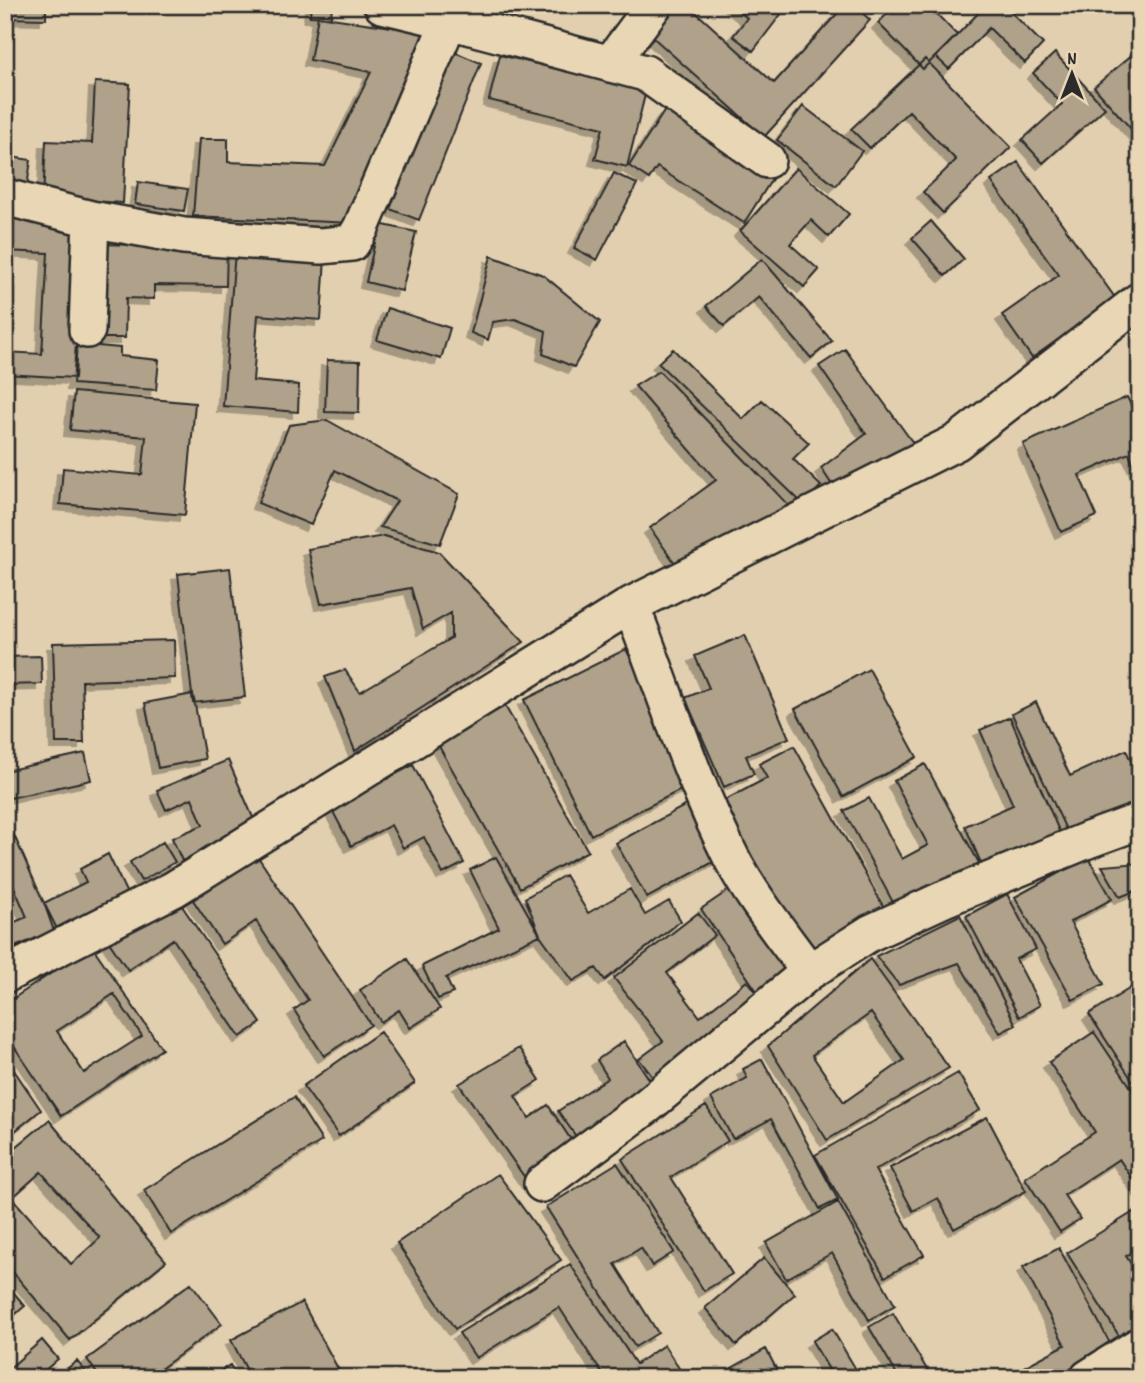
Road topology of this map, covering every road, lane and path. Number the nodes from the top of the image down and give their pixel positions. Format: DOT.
graph roads {
  1 [pos="382,5"];
  2 [pos="654,5"];
  3 [pos="449,21"];
  4 [pos="610,64"];
  5 [pos="767,160"];
  6 [pos="5,197"];
  7 [pos="91,219"];
  8 [pos="1140,300"];
  9 [pos="87,330"];
  10 [pos="631,605"];
  11 [pos="1140,821"];
  12 [pos="809,972"];
  13 [pos="5,975"];
  14 [pos="541,1184"];
  15 [pos="1140,1345"];
  16 [pos="1088,1378"];
  1 -- 3 [label="street"];
  2 -- 4 [label="street"];
  3 -- 4 [label="street"];
  3 -- 7 [label="street"];
  4 -- 5 [label="street"];
  6 -- 7 [label="street"];
  7 -- 9 [label="street"];
  8 -- 10 [label="street"];
  10 -- 12 [label="street"];
  10 -- 13 [label="street"];
  11 -- 12 [label="street"];
  12 -- 14 [label="street"];
  15 -- 16 [label="street"];
}
